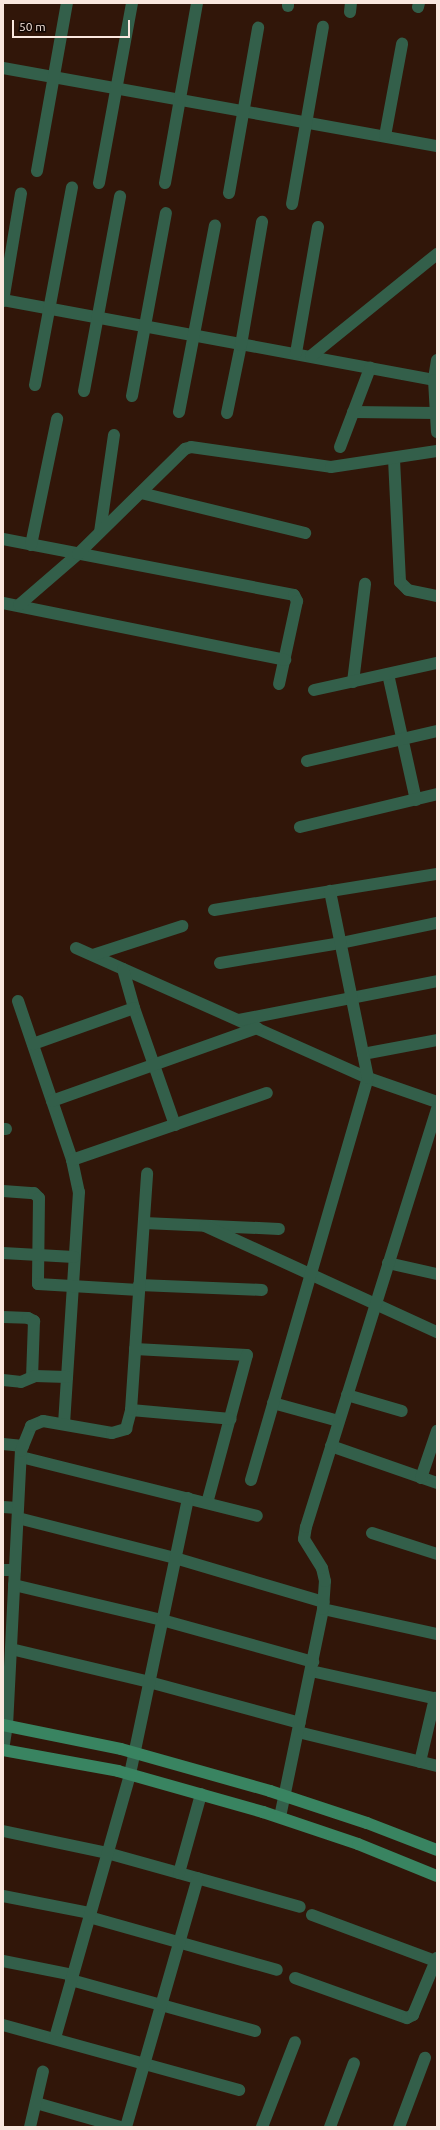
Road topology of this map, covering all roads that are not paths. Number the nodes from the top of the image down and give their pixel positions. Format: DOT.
graph roads {
  1 [pos="67,3"];
  2 [pos="132,3"];
  3 [pos="197,4"];
  4 [pos="323,27"];
  5 [pos="258,28"];
  6 [pos="402,44"];
  7 [pos="3,68"];
  8 [pos="55,77"];
  9 [pos="117,88"];
  10 [pos="180,99"];
  11 [pos="243,111"];
  12 [pos="307,122"];
  13 [pos="385,136"];
  14 [pos="437,146"];
  15 [pos="37,171"];
  16 [pos="99,183"];
  17 [pos="165,183"];
  18 [pos="72,187"];
  19 [pos="21,193"];
  20 [pos="229,193"];
  21 [pos="120,196"];
  22 [pos="292,204"];
  23 [pos="166,213"];
  24 [pos="262,222"];
  25 [pos="215,226"];
  26 [pos="318,227"];
  27 [pos="437,254"];
  28 [pos="3,300"];
  29 [pos="51,308"];
  30 [pos="98,317"];
  31 [pos="146,326"];
  32 [pos="194,336"];
  33 [pos="241,345"];
  34 [pos="296,353"];
  35 [pos="311,356"];
  36 [pos="437,360"];
  37 [pos="370,368"];
  38 [pos="434,380"];
  39 [pos="35,384"];
  40 [pos="84,390"];
  41 [pos="132,396"];
  42 [pos="179,412"];
  43 [pos="353,412"];
  44 [pos="227,413"];
  45 [pos="436,413"];
  46 [pos="57,419"];
  47 [pos="437,432"];
  48 [pos="114,435"];
  49 [pos="340,446"];
  50 [pos="437,451"];
  51 [pos="394,459"];
  52 [pos="141,494"];
  53 [pos="100,532"];
  54 [pos="305,533"];
  55 [pos="3,539"];
  56 [pos="31,545"];
  57 [pos="78,554"];
  58 [pos="365,584"];
  59 [pos="437,596"];
  60 [pos="3,603"];
  61 [pos="19,606"];
  62 [pos="285,660"];
  63 [pos="437,663"];
  64 [pos="388,674"];
  65 [pos="353,682"];
  66 [pos="279,684"];
  67 [pos="314,690"];
  68 [pos="437,731"];
  69 [pos="402,739"];
  70 [pos="307,761"];
  71 [pos="437,794"];
  72 [pos="416,800"];
  73 [pos="300,827"];
  74 [pos="437,874"];
  75 [pos="330,891"];
  76 [pos="214,910"];
  77 [pos="437,923"];
  78 [pos="182,926"];
  79 [pos="341,943"];
  80 [pos="76,948"];
  81 [pos="93,955"];
  82 [pos="220,963"];
  83 [pos="123,969"];
  84 [pos="437,981"];
  85 [pos="352,997"];
  86 [pos="18,1001"];
  87 [pos="134,1008"];
  88 [pos="239,1020"];
  89 [pos="257,1028"];
  90 [pos="437,1040"];
  91 [pos="33,1044"];
  92 [pos="363,1054"];
  93 [pos="154,1065"];
  94 [pos="368,1078"];
  95 [pos="267,1093"];
  96 [pos="52,1101"];
  97 [pos="437,1102"];
  98 [pos="437,1109"];
  99 [pos="175,1124"];
  100 [pos="72,1160"];
  101 [pos="147,1174"];
  102 [pos="3,1191"];
  103 [pos="144,1223"];
  104 [pos="205,1226"];
  105 [pos="278,1229"];
  106 [pos="3,1253"];
  107 [pos="40,1255"];
  108 [pos="74,1257"];
  109 [pos="388,1263"];
  110 [pos="437,1274"];
  111 [pos="72,1288"];
  112 [pos="139,1288"];
  113 [pos="262,1290"];
  114 [pos="3,1317"];
  115 [pos="437,1332"];
  116 [pos="135,1349"];
  117 [pos="32,1377"];
  118 [pos="67,1377"];
  119 [pos="3,1380"];
  120 [pos="347,1395"];
  121 [pos="273,1403"];
  122 [pos="131,1410"];
  123 [pos="402,1411"];
  124 [pos="231,1418"];
  125 [pos="339,1421"];
  126 [pos="64,1422"];
  127 [pos="437,1430"];
  128 [pos="3,1444"];
  129 [pos="331,1446"];
  130 [pos="22,1451"];
  131 [pos="421,1478"];
  132 [pos="251,1480"];
  133 [pos="437,1483"];
  134 [pos="188,1498"];
  135 [pos="207,1503"];
  136 [pos="3,1507"];
  137 [pos="18,1513"];
  138 [pos="257,1516"];
  139 [pos="372,1533"];
  140 [pos="437,1554"];
  141 [pos="175,1558"];
  142 [pos="9,1570"];
  143 [pos="14,1585"];
  144 [pos="324,1605"];
  145 [pos="162,1620"];
  146 [pos="437,1634"];
  147 [pos="7,1635"];
  148 [pos="11,1649"];
  149 [pos="312,1667"];
  150 [pos="149,1682"];
  151 [pos="436,1698"];
  152 [pos="5,1726"];
  153 [pos="299,1728"];
  154 [pos="3,1750"];
  155 [pos="134,1753"];
  156 [pos="420,1762"];
  157 [pos="437,1766"];
  158 [pos="130,1774"];
  159 [pos="201,1794"];
  160 [pos="285,1796"];
  161 [pos="280,1817"];
  162 [pos="3,1831"];
  163 [pos="437,1850"];
  164 [pos="107,1853"];
  165 [pos="179,1873"];
  166 [pos="437,1876"];
  167 [pos="198,1878"];
  168 [pos="3,1896"];
  169 [pos="300,1907"];
  170 [pos="90,1915"];
  171 [pos="312,1915"];
  172 [pos="180,1942"];
  173 [pos="436,1959"];
  174 [pos="3,1960"];
  175 [pos="277,1970"];
  176 [pos="72,1977"];
  177 [pos="294,1978"];
  178 [pos="161,2005"];
  179 [pos="3,2025"];
  180 [pos="255,2031"];
  181 [pos="54,2038"];
  182 [pos="295,2042"];
  183 [pos="425,2058"];
  184 [pos="354,2063"];
  185 [pos="144,2064"];
  186 [pos="43,2071"];
  187 [pos="239,2090"];
  188 [pos="36,2103"];
  189 [pos="30,2127"];
  190 [pos="120,2127"];
  191 [pos="126,2127"];
  192 [pos="262,2127"];
  193 [pos="330,2127"];
  194 [pos="399,2127"];
  1 -- 8 [label="street"];
  2 -- 9 [label="street"];
  3 -- 10 [label="street"];
  4 -- 12 [label="street"];
  5 -- 11 [label="street"];
  6 -- 13 [label="street"];
  7 -- 8 [label="street"];
  8 -- 9 [label="street"];
  8 -- 15 [label="street"];
  9 -- 10 [label="street"];
  9 -- 16 [label="street"];
  10 -- 11 [label="street"];
  10 -- 17 [label="street"];
  11 -- 12 [label="street"];
  11 -- 20 [label="street"];
  12 -- 13 [label="street"];
  12 -- 22 [label="street"];
  13 -- 14 [label="street"];
  18 -- 29 [label="street"];
  19 -- 28 [label="street"];
  21 -- 30 [label="street"];
  23 -- 31 [label="street"];
  24 -- 33 [label="street"];
  25 -- 32 [label="street"];
  26 -- 34 [label="street"];
  27 -- 35 [label="street"];
  28 -- 29 [label="street"];
  29 -- 30 [label="street"];
  29 -- 39 [label="street"];
  30 -- 31 [label="street"];
  30 -- 40 [label="street"];
  31 -- 32 [label="street"];
  31 -- 41 [label="street"];
  32 -- 33 [label="street"];
  32 -- 42 [label="street"];
  33 -- 34 [label="street"];
  33 -- 44 [label="street"];
  34 -- 35 [label="street"];
  35 -- 37 [label="street"];
  36 -- 38 [label="street"];
  37 -- 38 [label="street"];
  37 -- 43 [label="street"];
  38 -- 45 [label="street"];
  43 -- 45 [label="street"];
  43 -- 49 [label="street"];
  45 -- 47 [label="street"];
  46 -- 56 [label="street"];
  48 -- 53 [label="street"];
  50 -- 51 [label="street"];
  51 -- 52 [label="street"];
  51 -- 59 [label="street"];
  52 -- 53 [label="street"];
  52 -- 54 [label="street"];
  53 -- 57 [label="street"];
  55 -- 56 [label="street"];
  56 -- 57 [label="street"];
  57 -- 61 [label="street"];
  57 -- 62 [label="street"];
  58 -- 65 [label="street"];
  60 -- 61 [label="street"];
  61 -- 62 [label="street"];
  62 -- 66 [label="street"];
  63 -- 64 [label="street"];
  64 -- 65 [label="street"];
  64 -- 69 [label="street"];
  65 -- 67 [label="street"];
  68 -- 69 [label="street"];
  69 -- 70 [label="street"];
  69 -- 72 [label="street"];
  71 -- 72 [label="street"];
  72 -- 73 [label="street"];
  74 -- 75 [label="street"];
  75 -- 76 [label="street"];
  75 -- 79 [label="street"];
  77 -- 79 [label="street"];
  78 -- 81 [label="street"];
  79 -- 82 [label="street"];
  79 -- 85 [label="street"];
  80 -- 81 [label="street"];
  81 -- 83 [label="street"];
  83 -- 87 [label="street"];
  83 -- 88 [label="street"];
  84 -- 85 [label="street"];
  85 -- 88 [label="street"];
  85 -- 92 [label="street"];
  86 -- 91 [label="street"];
  87 -- 91 [label="street"];
  87 -- 93 [label="street"];
  88 -- 89 [label="street"];
  89 -- 93 [label="street"];
  89 -- 94 [label="street"];
  90 -- 92 [label="street"];
  91 -- 96 [label="street"];
  92 -- 94 [label="street"];
  93 -- 96 [label="street"];
  93 -- 99 [label="street"];
  94 -- 97 [label="street"];
  94 -- 121 [label="street"];
  95 -- 99 [label="street"];
  96 -- 100 [label="street"];
  98 -- 109 [label="street"];
  99 -- 100 [label="street"];
  100 -- 108 [label="street"];
  101 -- 103 [label="street"];
  102 -- 107 [label="street"];
  103 -- 104 [label="street"];
  103 -- 112 [label="street"];
  104 -- 105 [label="street"];
  104 -- 115 [label="street"];
  106 -- 107 [label="street"];
  107 -- 108 [label="street"];
  107 -- 111 [label="street"];
  108 -- 111 [label="street"];
  109 -- 110 [label="street"];
  109 -- 120 [label="street"];
  111 -- 112 [label="street"];
  111 -- 118 [label="street"];
  112 -- 113 [label="street"];
  112 -- 116 [label="street"];
  114 -- 117 [label="street"];
  116 -- 122 [label="street"];
  116 -- 124 [label="street"];
  117 -- 118 [label="street"];
  117 -- 119 [label="street"];
  118 -- 126 [label="street"];
  120 -- 123 [label="street"];
  120 -- 125 [label="street"];
  121 -- 125 [label="street"];
  121 -- 132 [label="street"];
  122 -- 124 [label="street"];
  122 -- 126 [label="street"];
  124 -- 135 [label="street"];
  125 -- 129 [label="street"];
  126 -- 130 [label="street"];
  127 -- 131 [label="street"];
  128 -- 130 [label="street"];
  129 -- 131 [label="street"];
  129 -- 144 [label="street"];
  130 -- 134 [label="street"];
  130 -- 137 [label="street"];
  131 -- 133 [label="street"];
  134 -- 135 [label="street"];
  134 -- 141 [label="street"];
  135 -- 138 [label="street"];
  136 -- 137 [label="street"];
  137 -- 141 [label="street"];
  137 -- 142 [label="street"];
  139 -- 140 [label="street"];
  141 -- 144 [label="street"];
  141 -- 145 [label="street"];
  142 -- 143 [label="street"];
  143 -- 145 [label="street"];
  143 -- 147 [label="street"];
  144 -- 146 [label="street"];
  144 -- 149 [label="street"];
  145 -- 149 [label="street"];
  145 -- 150 [label="street"];
  147 -- 148 [label="street"];
  148 -- 150 [label="street"];
  148 -- 152 [label="street"];
  149 -- 151 [label="street"];
  149 -- 153 [label="street"];
  150 -- 153 [label="street"];
  150 -- 155 [label="street"];
  151 -- 156 [label="street"];
  152 -- 154 [label="street"];
  152 -- 155 [label="street"];
  153 -- 156 [label="street"];
  153 -- 160 [label="street"];
  154 -- 158 [label="street"];
  155 -- 158 [label="street"];
  155 -- 160 [label="street"];
  156 -- 157 [label="street"];
  158 -- 159 [label="street"];
  158 -- 164 [label="street"];
  159 -- 161 [label="street"];
  159 -- 165 [label="street"];
  160 -- 161 [label="street"];
  160 -- 163 [label="street"];
  161 -- 166 [label="street"];
  162 -- 164 [label="street"];
  164 -- 165 [label="street"];
  164 -- 170 [label="street"];
  165 -- 167 [label="street"];
  167 -- 169 [label="street"];
  167 -- 172 [label="street"];
  168 -- 170 [label="street"];
  170 -- 172 [label="street"];
  170 -- 176 [label="street"];
  171 -- 173 [label="street"];
  172 -- 175 [label="street"];
  172 -- 178 [label="street"];
  173 -- 177 [label="street"];
  174 -- 176 [label="street"];
  176 -- 178 [label="street"];
  176 -- 181 [label="street"];
  178 -- 180 [label="street"];
  178 -- 185 [label="street"];
  179 -- 181 [label="street"];
  181 -- 185 [label="street"];
  182 -- 192 [label="street"];
  183 -- 194 [label="street"];
  184 -- 193 [label="street"];
  185 -- 187 [label="street"];
  185 -- 191 [label="street"];
  186 -- 188 [label="street"];
  188 -- 189 [label="street"];
  188 -- 190 [label="street"];
}
